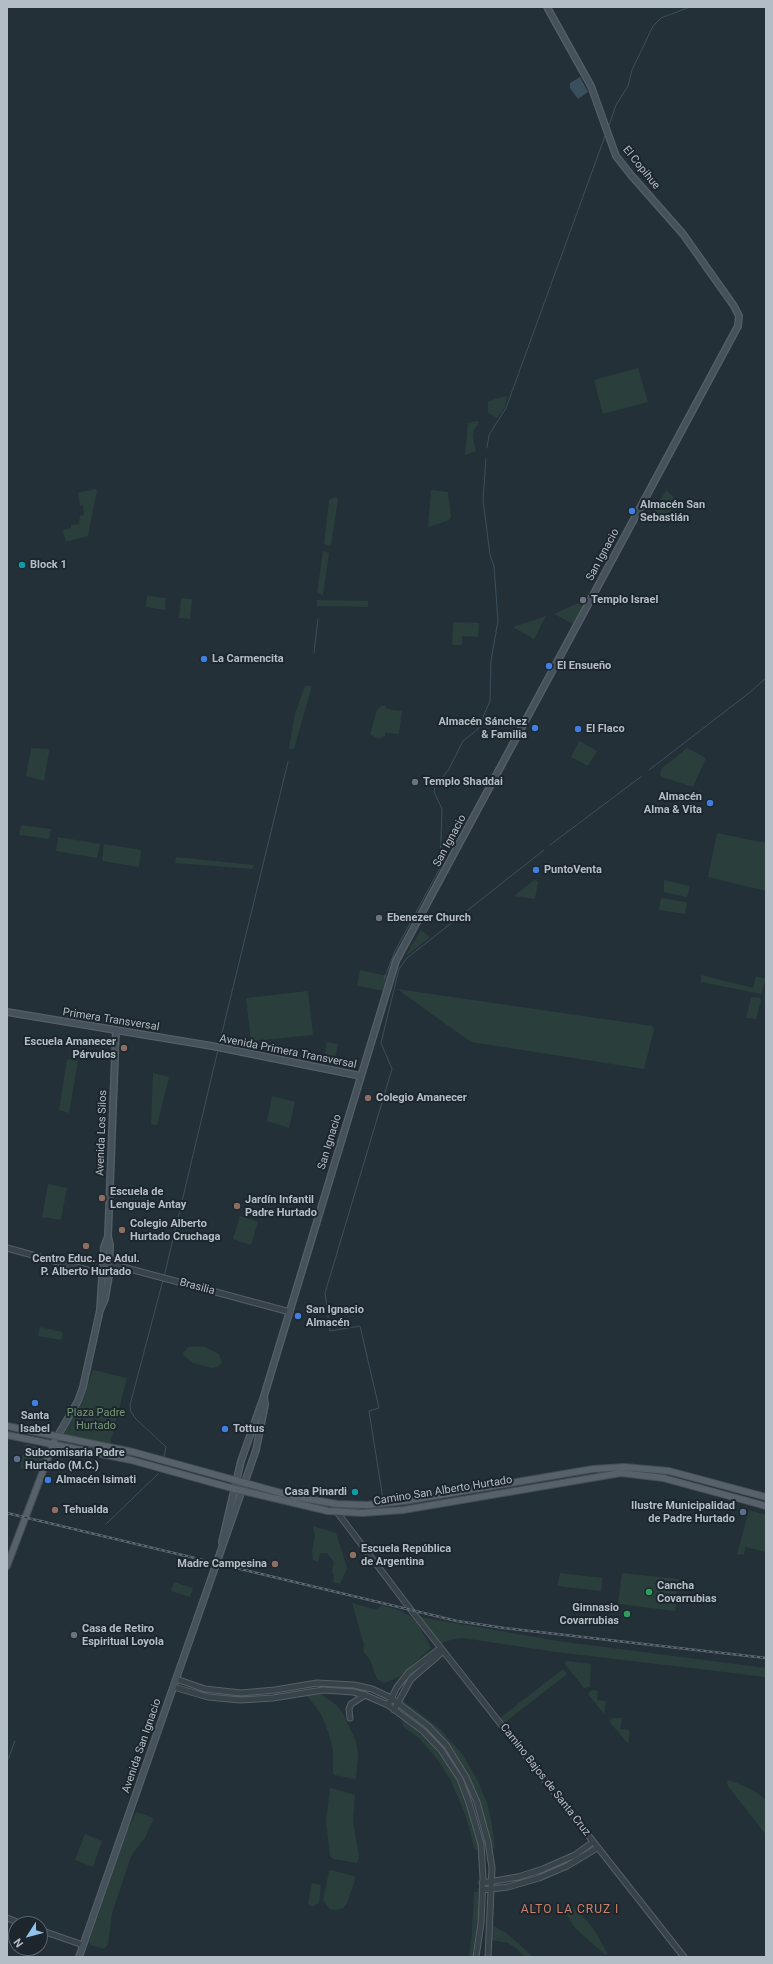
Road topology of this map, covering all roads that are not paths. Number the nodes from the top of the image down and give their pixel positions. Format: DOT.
graph roads {
  1 [pos="547,7"];
  2 [pos="737,329"];
  3 [pos="7,1012"];
  4 [pos="116,1030"];
  5 [pos="217,1047"];
  6 [pos="360,1076"];
  7 [pos="7,1248"];
  8 [pos="106,1263"];
  9 [pos="106,1275"];
  10 [pos="290,1312"];
  11 [pos="264,1396"];
  12 [pos="7,1426"];
  13 [pos="7,1435"];
  14 [pos="57,1437"];
  15 [pos="53,1444"];
  16 [pos="236,1480"];
  17 [pos="244,1482"];
  18 [pos="235,1489"];
  19 [pos="241,1490"];
  20 [pos="766,1497"];
  21 [pos="766,1506"];
  22 [pos="337,1512"];
  23 [pos="222,1542"];
  24 [pos="7,1566"];
  25 [pos="442,1650"];
  26 [pos="176,1680"];
  27 [pos="174,1687"];
  28 [pos="223,1692"];
  29 [pos="253,1693"];
  30 [pos="365,1695"];
  31 [pos="391,1698"];
  32 [pos="222,1699"];
  33 [pos="254,1700"];
  34 [pos="398,1702"];
  35 [pos="388,1705"];
  36 [pos="394,1710"];
  37 [pos="350,1718"];
  38 [pos="421,1720"];
  39 [pos="416,1726"];
  40 [pos="473,1793"];
  41 [pos="466,1795"];
  42 [pos="593,1842"];
  43 [pos="597,1848"];
  44 [pos="570,1857"];
  45 [pos="573,1863"];
  46 [pos="518,1877"];
  47 [pos="491,1882"];
  48 [pos="482,1883"];
  49 [pos="518,1884"];
  50 [pos="491,1889"];
  51 [pos="482,1890"];
  52 [pos="480,1923"];
  53 [pos="489,1923"];
  54 [pos="48,1933"];
  55 [pos="479,1943"];
  56 [pos="488,1944"];
  57 [pos="83,1945"];
  58 [pos="79,1957"];
  59 [pos="476,1957"];
  60 [pos="488,1957"];
  61 [pos="684,1957"];
  1 -- 2 [label="main road, El Copihue"];
  2 -- 6 [label="main road, San Ignacio"];
  3 -- 4 [label="main road, Primera Transversal"];
  4 -- 5 [label="main road, Primera Transversal"];
  4 -- 8 [label="main road, Avenida Los Silos"];
  5 -- 6 [label="main road, Avenida Primera Transversal"];
  6 -- 10 [label="main road, San Ignacio"];
  7 -- 9 [label="street"];
  8 -- 9 [label="main road, Avenida Los Silos"];
  8 -- 10 [label="street, Brasilia"];
  9 -- 14 [label="main road, Avenida Los Silos"];
  10 -- 11 [label="main road, San Ignacio"];
  11 -- 16 [label="main road, Avenida San Ignacio"];
  11 -- 17 [label="main road, Avenida San Ignacio"];
  12 -- 14 [label="main road, Camino San Alberto Hurtado"];
  13 -- 15 [label="main road, Camino San Alberto Hurtado"];
  14 -- 15 [label="main road"];
  14 -- 16 [label="main road, Camino San Alberto Hurtado"];
  15 -- 18 [label="main road, Camino San Alberto Hurtado"];
  15 -- 24 [label="main road"];
  16 -- 17 [label="main road, Camino San Alberto Hurtado"];
  16 -- 18 [label="main road, Avenida San Ignacio"];
  17 -- 19 [label="main road, Avenida San Ignacio"];
  17 -- 20 [label="main road, Camino San Alberto Hurtado"];
  18 -- 19 [label="main road, Camino San Alberto Hurtado"];
  18 -- 23 [label="main road, Avenida San Ignacio"];
  19 -- 22 [label="main road, Camino San Alberto Hurtado"];
  19 -- 23 [label="main road, Avenida San Ignacio"];
  21 -- 22 [label="main road, Camino San Alberto Hurtado"];
  22 -- 25 [label="street, Camino Bajos de Santa Cruz"];
  23 -- 26 [label="main road, Avenida San Ignacio"];
  25 -- 31 [label="street"];
  25 -- 34 [label="street"];
  25 -- 42 [label="street, Camino Bajos de Santa Cruz"];
  26 -- 27 [label="main road, Avenida San Ignacio"];
  26 -- 28 [label="street"];
  27 -- 32 [label="street"];
  27 -- 57 [label="main road, Avenida San Ignacio"];
  28 -- 29 [label="street"];
  28 -- 32 [label="street"];
  29 -- 31 [label="street"];
  29 -- 33 [label="street"];
  30 -- 33 [label="street"];
  30 -- 35 [label="street"];
  30 -- 37 [label="street"];
  31 -- 34 [label="street"];
  31 -- 35 [label="street"];
  32 -- 33 [label="street"];
  34 -- 36 [label="street"];
  34 -- 38 [label="street"];
  35 -- 36 [label="street"];
  36 -- 39 [label="street"];
  38 -- 39 [label="street"];
  38 -- 40 [label="street"];
  39 -- 41 [label="street"];
  40 -- 41 [label="street"];
  40 -- 47 [label="street"];
  41 -- 48 [label="street"];
  42 -- 43 [label="street, Camino Bajos de Santa Cruz"];
  42 -- 44 [label="street"];
  43 -- 45 [label="street"];
  43 -- 61 [label="street, Camino Bajos de Santa Cruz"];
  44 -- 45 [label="street"];
  44 -- 46 [label="street"];
  45 -- 49 [label="street"];
  46 -- 47 [label="street"];
  46 -- 49 [label="street"];
  47 -- 48 [label="street"];
  47 -- 50 [label="street"];
  48 -- 51 [label="street"];
  49 -- 50 [label="street"];
  50 -- 51 [label="street"];
  50 -- 53 [label="street"];
  51 -- 52 [label="street"];
  52 -- 53 [label="street"];
  52 -- 55 [label="street"];
  53 -- 56 [label="street"];
  54 -- 57 [label="street"];
  55 -- 56 [label="street"];
  55 -- 59 [label="street"];
  56 -- 60 [label="street"];
  57 -- 58 [label="main road, Avenida San Ignacio"];
}
